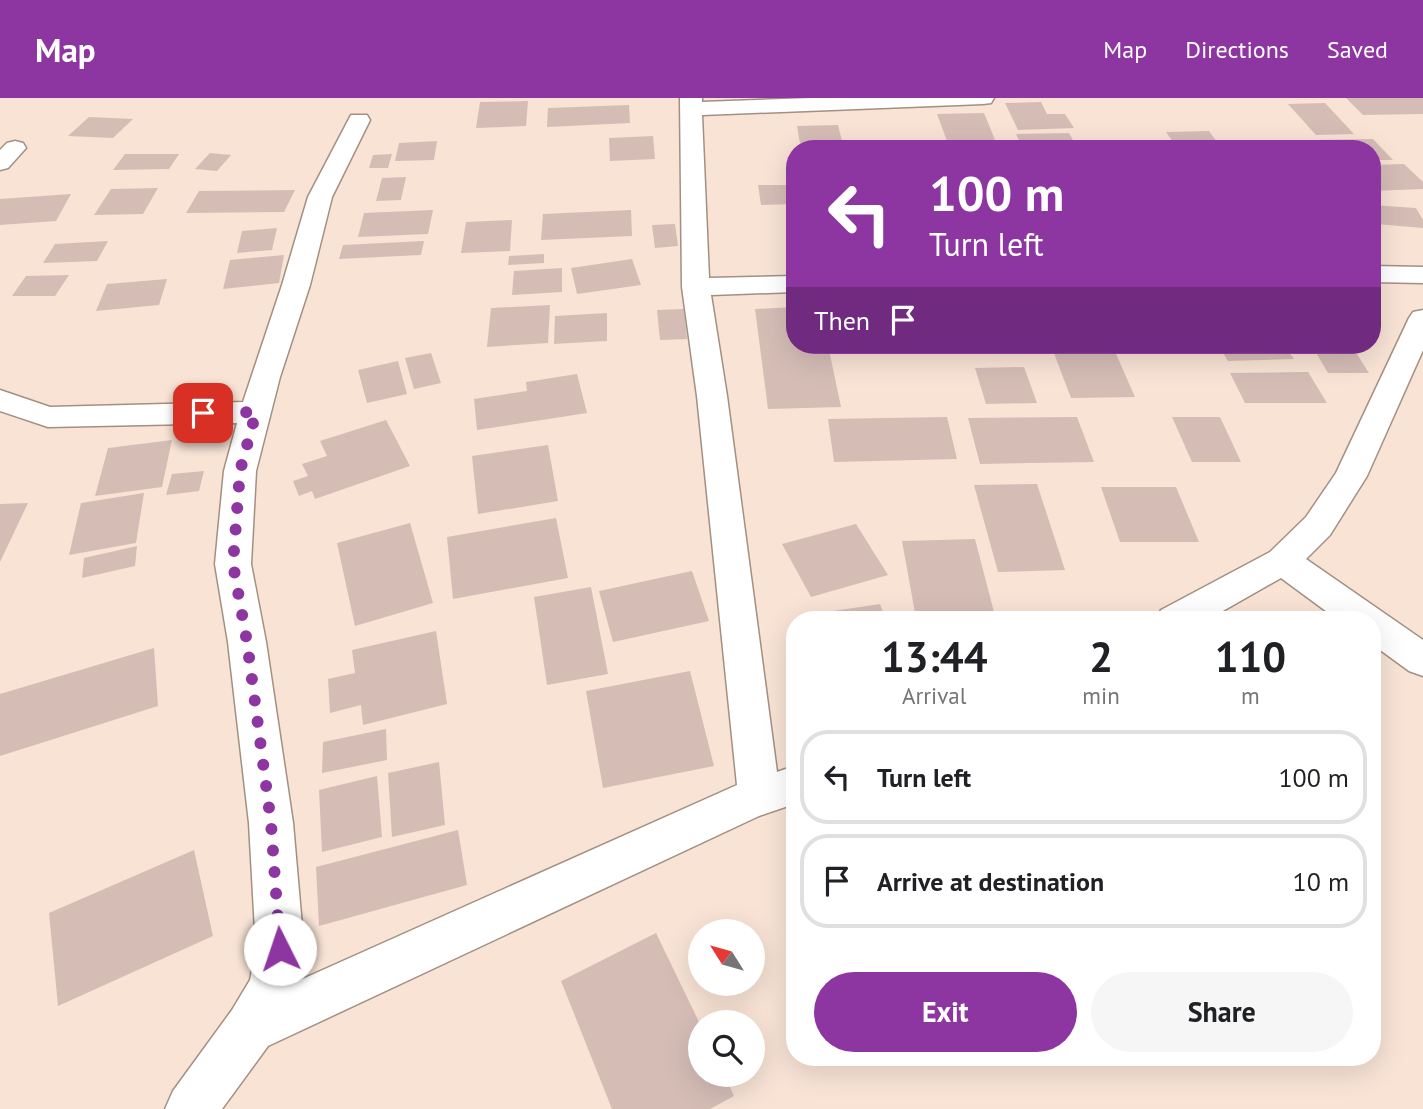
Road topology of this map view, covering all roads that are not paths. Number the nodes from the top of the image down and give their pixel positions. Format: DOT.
graph roads {
  1 [pos="983,98"];
  2 [pos="692,103"];
  3 [pos="359,120"];
  4 [pos="1381,274"];
  5 [pos="1423,275"];
  6 [pos="786,284"];
  7 [pos="696,287"];
  8 [pos="1423,318"];
  9 [pos="0,401"];
  10 [pos="256,412"];
  11 [pos="1283,561"];
  12 [pos="1191,611"];
  13 [pos="1353,611"];
  14 [pos="1381,630"];
  15 [pos="1423,660"];
  16 [pos="777,790"];
  17 [pos="250,1028"];
  18 [pos="191,1109"];
  1 -- 2 [label="street"];
  2 -- 7 [label="street"];
  3 -- 10 [label="street"];
  4 -- 5 [label="street"];
  6 -- 7 [label="street"];
  7 -- 16 [label="street"];
  8 -- 11 [label="street"];
  9 -- 10 [label="street"];
  10 -- 17 [label="street"];
  11 -- 12 [label="street"];
  11 -- 13 [label="street"];
  14 -- 15 [label="street"];
  16 -- 17 [label="street"];
  17 -- 18 [label="street"];
}
